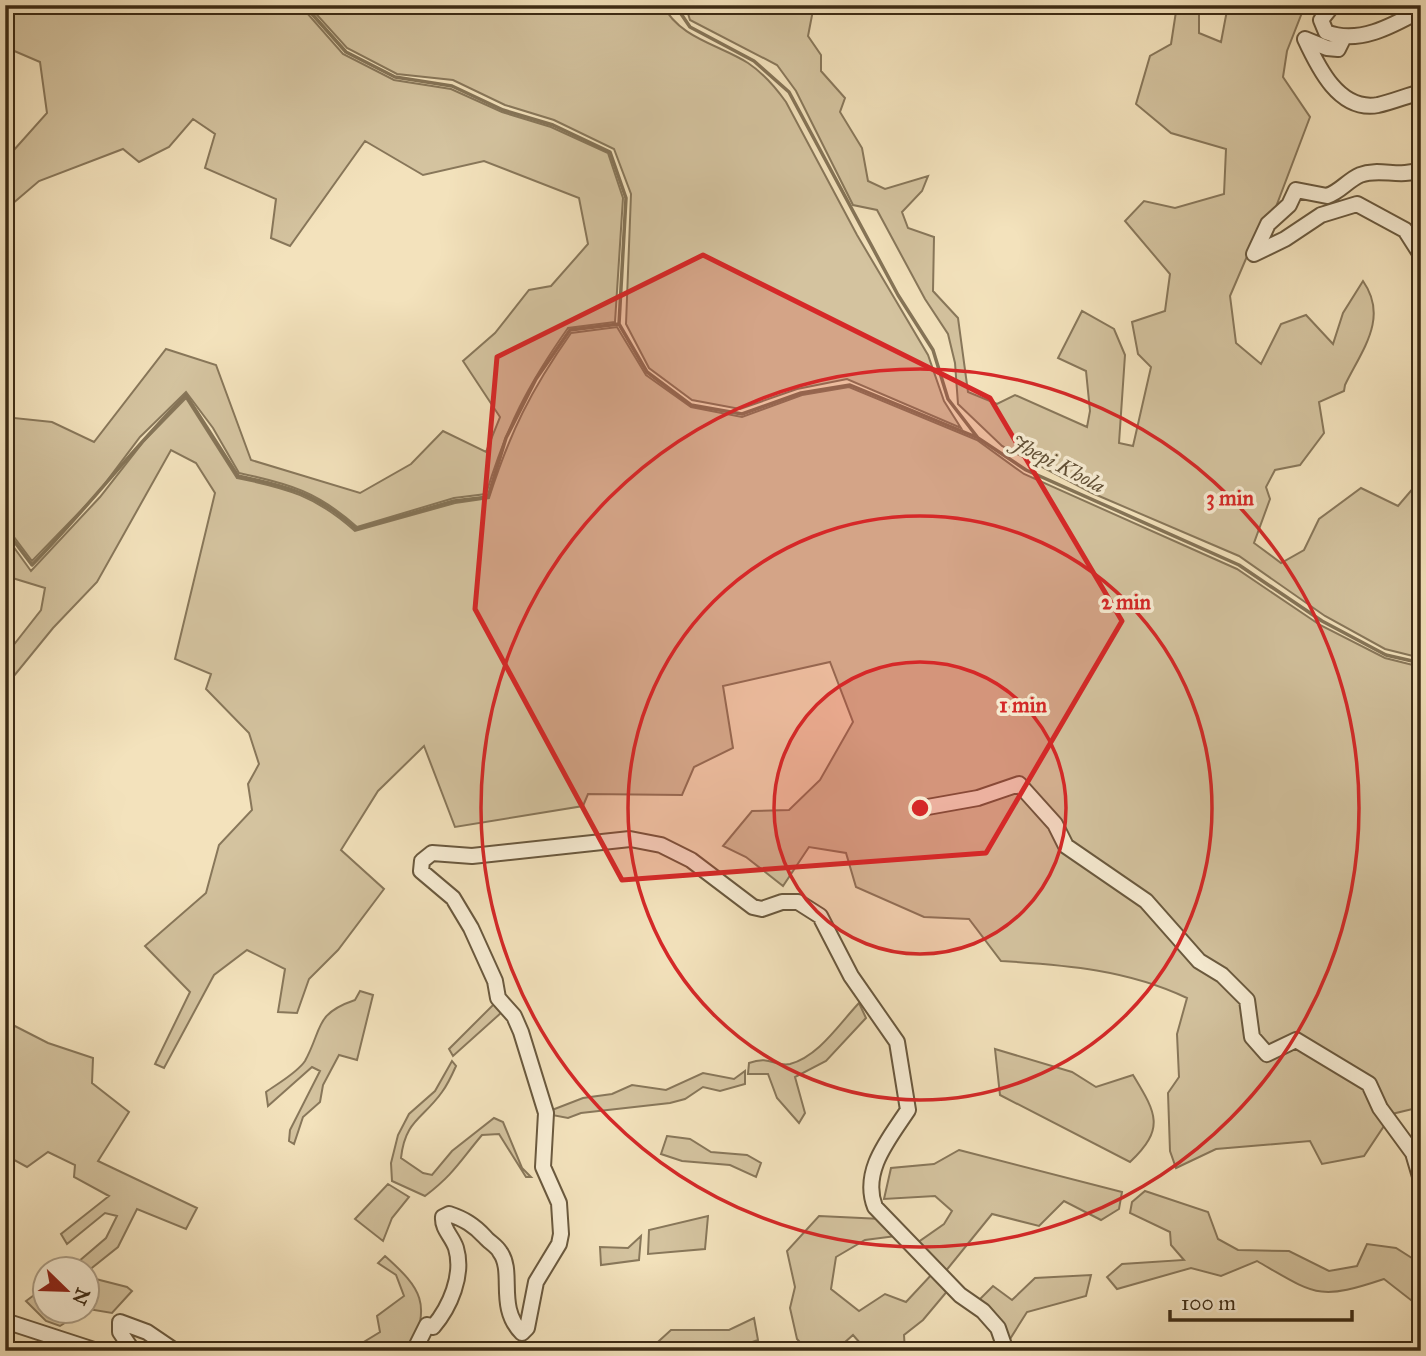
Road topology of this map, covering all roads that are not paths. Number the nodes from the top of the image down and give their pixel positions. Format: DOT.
graph roads {
  1 [pos="1333,5"];
  2 [pos="1421,9"];
  3 [pos="1343,39"];
  4 [pos="1421,92"];
  5 [pos="1421,169"];
  6 [pos="1421,255"];
  7 [pos="922,808"];
  8 [pos="1421,1180"];
  9 [pos="1421,1272"];
  10 [pos="1421,1279"];
  11 [pos="5,1321"];
  12 [pos="97,1351"];
  13 [pos="133,1351"];
  14 [pos="175,1351"];
  15 [pos="414,1351"];
  16 [pos="1006,1351"];
  1 -- 3 [label="street"];
  2 -- 3 [label="street"];
  3 -- 4 [label="street"];
  5 -- 6 [label="street"];
  7 -- 8 [label="street"];
  9 -- 10 [label="street"];
  11 -- 12 [label="street"];
  13 -- 14 [label="street"];
  15 -- 16 [label="street"];
}
